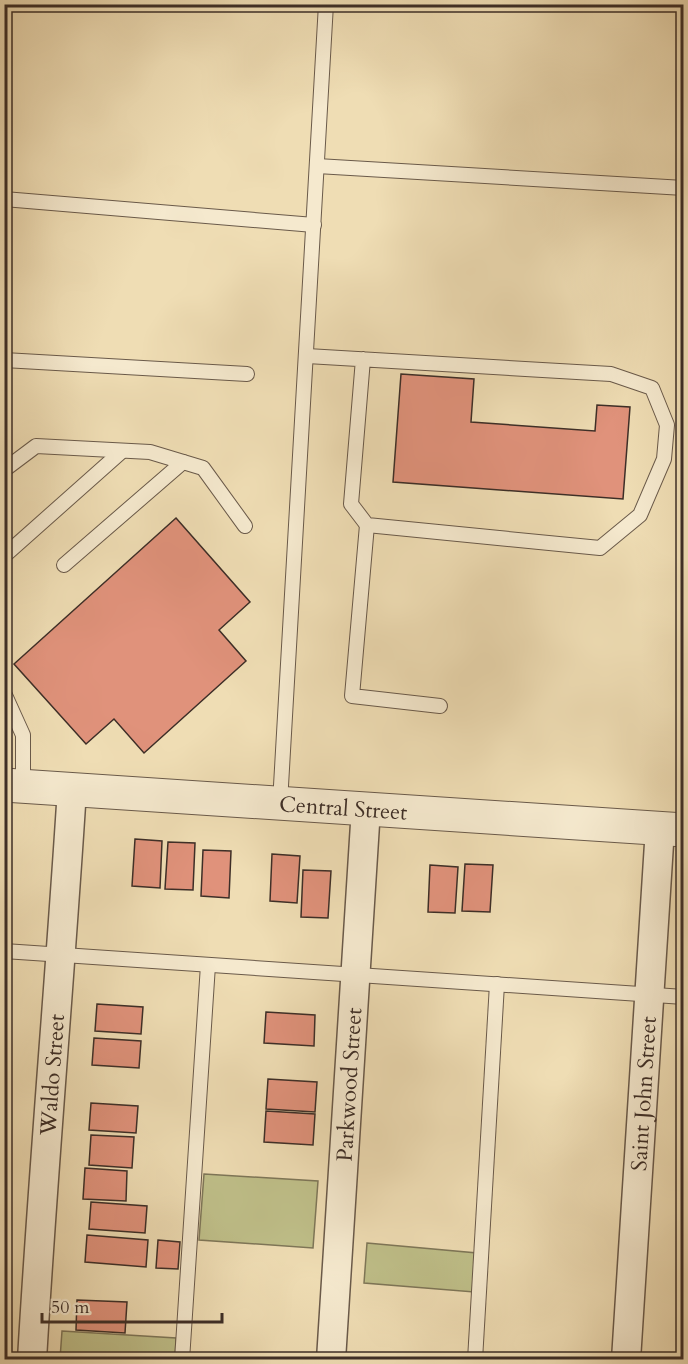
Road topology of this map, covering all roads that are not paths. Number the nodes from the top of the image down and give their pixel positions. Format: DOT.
graph roads {
  1 [pos="326,4"];
  2 [pos="317,166"];
  3 [pos="684,188"];
  4 [pos="4,199"];
  5 [pos="314,225"];
  6 [pos="307,356"];
  7 [pos="363,359"];
  8 [pos="4,360"];
  9 [pos="247,374"];
  10 [pos="121,452"];
  11 [pos="183,462"];
  12 [pos="4,470"];
  13 [pos="367,525"];
  14 [pos="245,526"];
  15 [pos="4,556"];
  16 [pos="64,565"];
  17 [pos="4,693"];
  18 [pos="440,706"];
  19 [pos="14,785"];
  20 [pos="72,789"];
  21 [pos="280,803"];
  22 [pos="366,808"];
  23 [pos="672,829"];
  24 [pos="4,951"];
  25 [pos="62,955"];
  26 [pos="208,965"];
  27 [pos="358,975"];
  28 [pos="497,984"];
  29 [pos="651,994"];
  30 [pos="684,997"];
  31 [pos="32,1359"];
  32 [pos="182,1359"];
  33 [pos="331,1359"];
  34 [pos="475,1359"];
  35 [pos="626,1359"];
  1 -- 2 [label="lane"];
  2 -- 3 [label="lane"];
  2 -- 5 [label="lane"];
  4 -- 5 [label="lane"];
  5 -- 6 [label="lane"];
  6 -- 7 [label="lane"];
  6 -- 21 [label="lane"];
  7 -- 13 [label="lane"];
  7 -- 13 [label="lane"];
  8 -- 9 [label="lane"];
  10 -- 11 [label="lane"];
  10 -- 12 [label="lane"];
  10 -- 15 [label="lane"];
  11 -- 14 [label="lane"];
  11 -- 16 [label="lane"];
  13 -- 18 [label="lane"];
  17 -- 19 [label="lane"];
  19 -- 20 [label="street, Central Street"];
  20 -- 21 [label="street, Central Street"];
  20 -- 25 [label="street, Waldo Street"];
  21 -- 22 [label="street, Central Street"];
  22 -- 23 [label="street, Central Street"];
  22 -- 27 [label="street, Parkwood Street"];
  23 -- 29 [label="street, Saint John Street"];
  24 -- 25 [label="lane"];
  25 -- 26 [label="lane"];
  25 -- 31 [label="street, Waldo Street"];
  26 -- 27 [label="lane"];
  26 -- 32 [label="lane"];
  27 -- 28 [label="lane"];
  27 -- 33 [label="street, Parkwood Street"];
  28 -- 29 [label="lane"];
  28 -- 34 [label="lane"];
  29 -- 30 [label="lane"];
  29 -- 35 [label="street, Saint John Street"];
}
